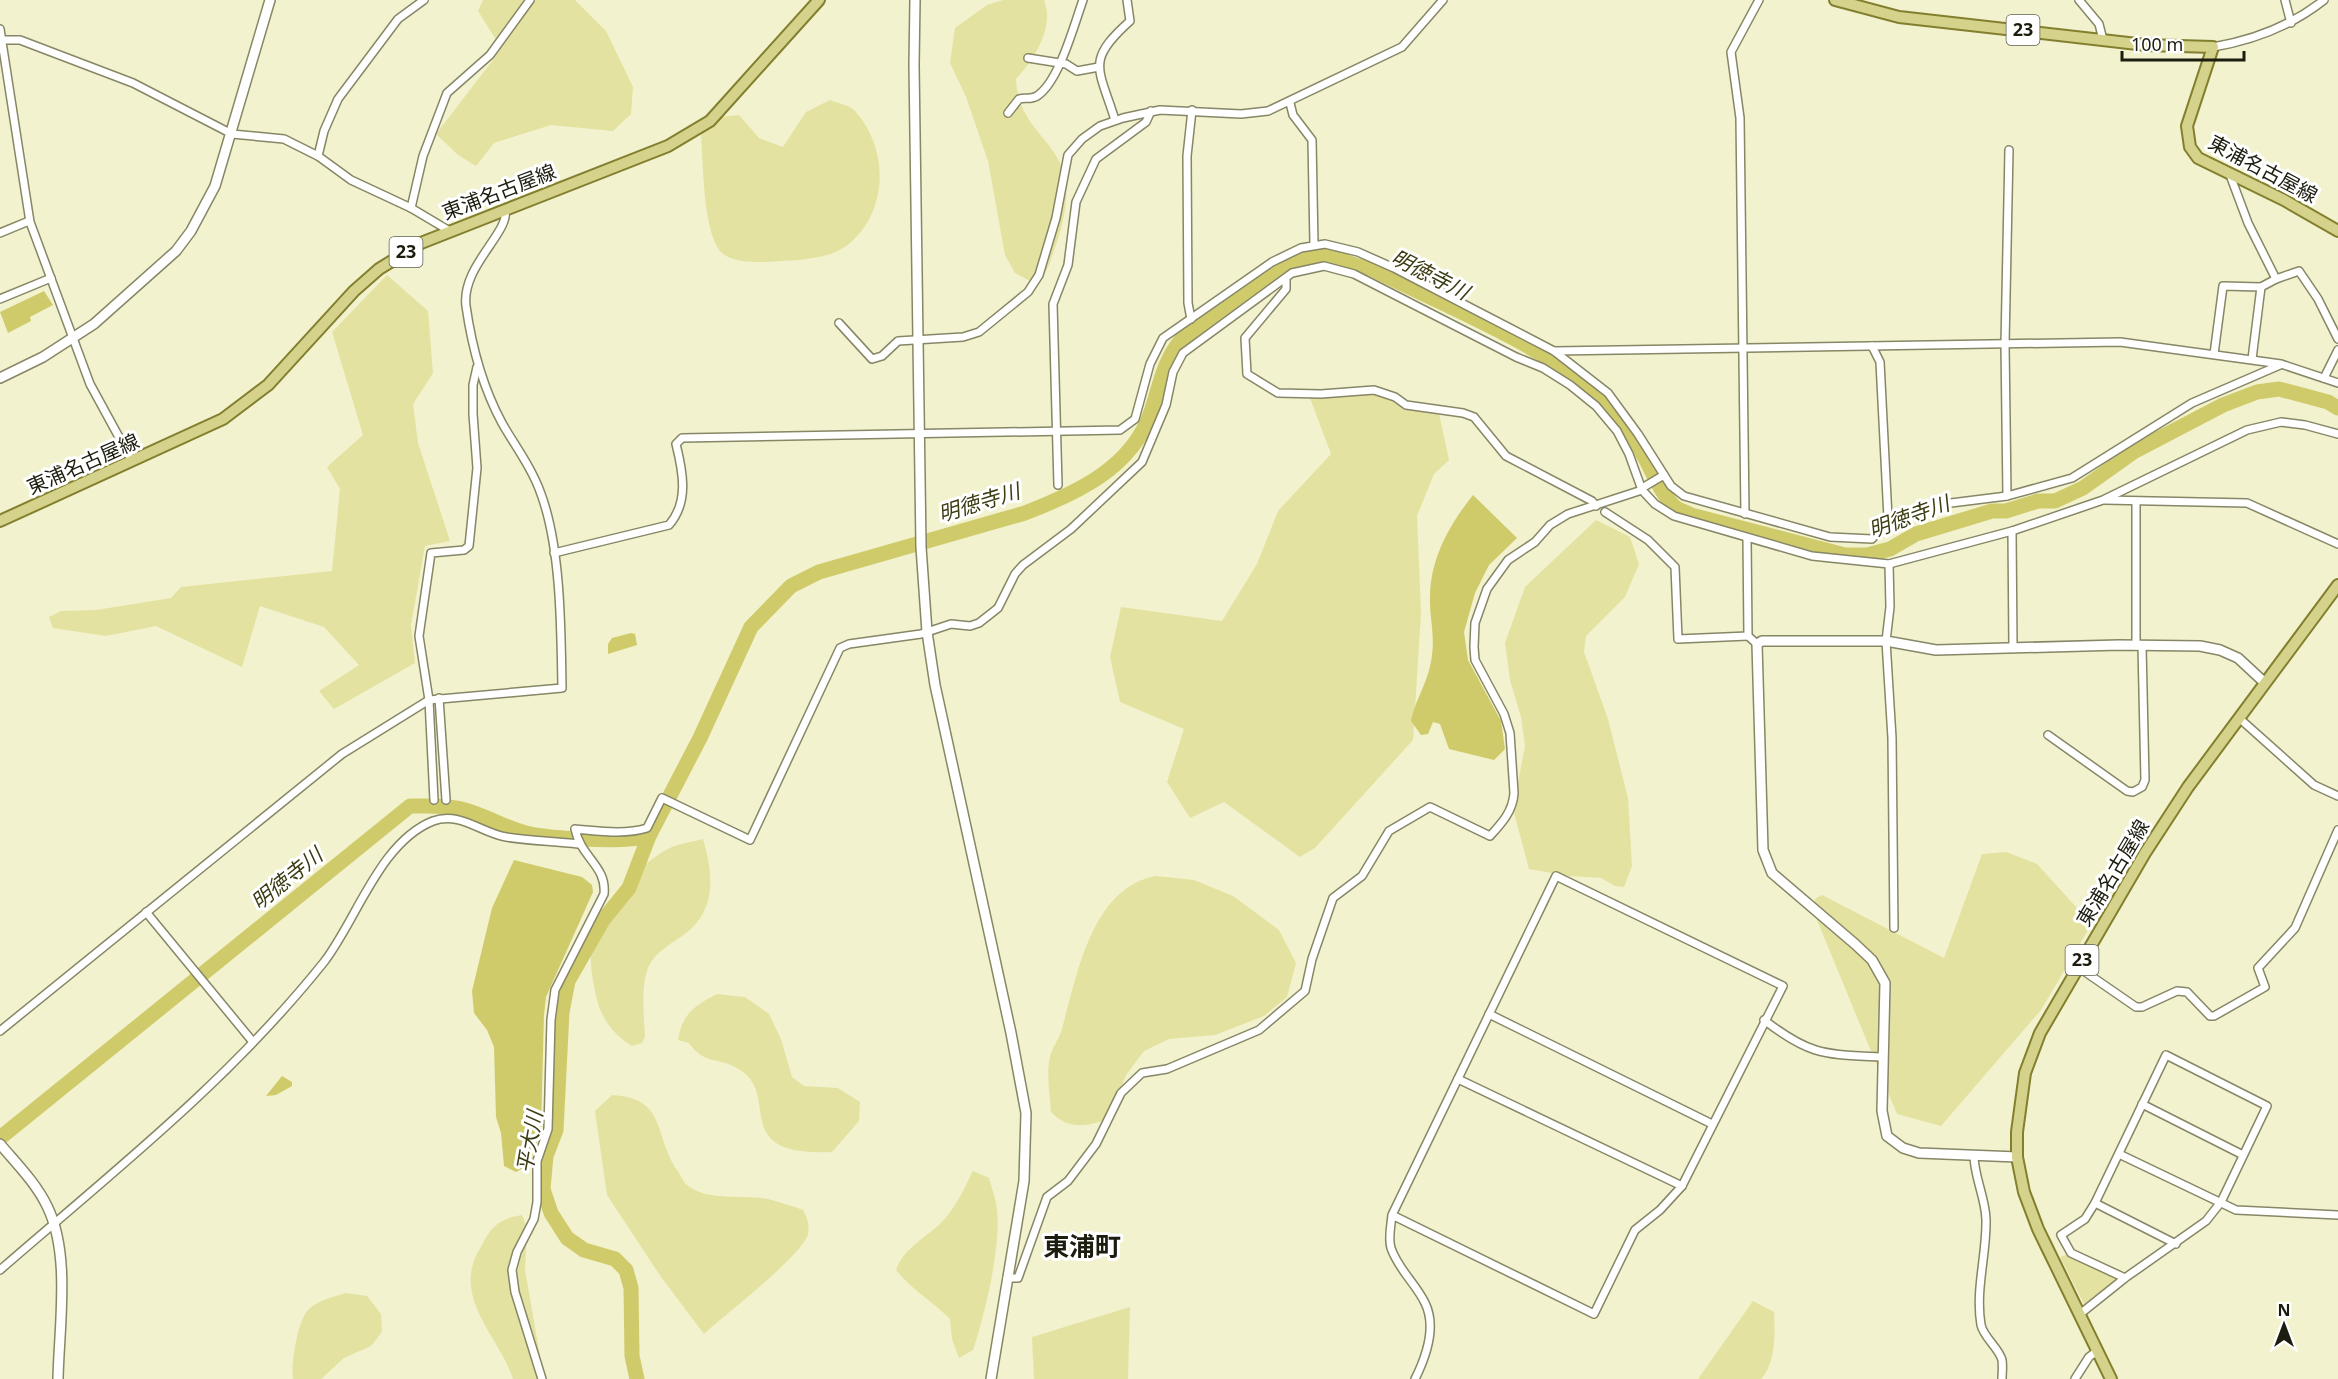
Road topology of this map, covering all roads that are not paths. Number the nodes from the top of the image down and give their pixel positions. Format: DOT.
graph roads {
  1 [pos="270,0"];
  2 [pos="424,0"];
  3 [pos="530,0"];
  4 [pos="819,0"];
  5 [pos="915,0"];
  6 [pos="1083,0"];
  7 [pos="1128,0"];
  8 [pos="1443,0"];
  9 [pos="1759,0"];
  10 [pos="1835,0"];
  11 [pos="2079,0"];
  12 [pos="2285,0"];
  13 [pos="2324,0"];
  14 [pos="2291,22"];
  15 [pos="0,29"];
  16 [pos="1,40"];
  17 [pos="2103,40"];
  18 [pos="2213,47"];
  19 [pos="1028,58"];
  20 [pos="1059,64"];
  21 [pos="1099,67"];
  22 [pos="1290,103"];
  23 [pos="1192,110"];
  24 [pos="1151,111"];
  25 [pos="1008,113"];
  26 [pos="1115,120"];
  27 [pos="232,134"];
  28 [pos="2009,150"];
  29 [pos="318,156"];
  30 [pos="2230,175"];
  31 [pos="2248,183"];
  32 [pos="2238,197"];
  33 [pos="411,208"];
  34 [pos="505,209"];
  35 [pos="29,221"];
  36 [pos="448,230"];
  37 [pos="2338,231"];
  38 [pos="0,233"];
  39 [pos="1314,245"];
  40 [pos="51,278"];
  41 [pos="1286,278"];
  42 [pos="2276,279"];
  43 [pos="2261,287"];
  44 [pos="0,299"];
  45 [pos="1191,318"];
  46 [pos="839,322"];
  47 [pos="2338,339"];
  48 [pos="73,340"];
  49 [pos="920,341"];
  50 [pos="2005,344"];
  51 [pos="1872,346"];
  52 [pos="1743,348"];
  53 [pos="2338,350"];
  54 [pos="1554,351"];
  55 [pos="2214,354"];
  56 [pos="2252,359"];
  57 [pos="2281,364"];
  58 [pos="477,367"];
  59 [pos="0,378"];
  60 [pos="2324,378"];
  61 [pos="2338,383"];
  62 [pos="1055,432"];
  63 [pos="920,433"];
  64 [pos="2338,434"];
  65 [pos="132,462"];
  66 [pos="1663,476"];
  67 [pos="1058,485"];
  68 [pos="1644,488"];
  69 [pos="2007,496"];
  70 [pos="2103,500"];
  71 [pos="2136,501"];
  72 [pos="1596,506"];
  73 [pos="1605,512"];
  74 [pos="1745,514"];
  75 [pos="1888,518"];
  76 [pos="0,521"];
  77 [pos="2012,531"];
  78 [pos="1747,538"];
  79 [pos="2338,544"];
  80 [pos="554,553"];
  81 [pos="1889,564"];
  82 [pos="2338,585"];
  83 [pos="927,632"];
  84 [pos="1748,636"];
  85 [pos="1886,641"];
  86 [pos="1756,644"];
  87 [pos="2139,646"];
  88 [pos="2013,648"];
  89 [pos="2265,683"];
  90 [pos="439,698"];
  91 [pos="429,700"];
  92 [pos="2239,718"];
  93 [pos="2048,735"];
  94 [pos="2338,796"];
  95 [pos="434,800"];
  96 [pos="446,800"];
  97 [pos="2338,830"];
  98 [pos="578,844"];
  99 [pos="146,912"];
  100 [pos="1894,928"];
  101 [pos="2078,967"];
  102 [pos="1489,1014"];
  103 [pos="1764,1020"];
  104 [pos="0,1031"];
  105 [pos="253,1042"];
  106 [pos="1881,1057"];
  107 [pos="1458,1079"];
  108 [pos="2142,1104"];
  109 [pos="1712,1124"];
  110 [pos="0,1144"];
  111 [pos="2118,1154"];
  112 [pos="1974,1155"];
  113 [pos="2243,1155"];
  114 [pos="2017,1157"];
  115 [pos="1682,1185"];
  116 [pos="2221,1202"];
  117 [pos="2095,1203"];
  118 [pos="1392,1215"];
  119 [pos="2338,1215"];
  120 [pos="54,1223"];
  121 [pos="2176,1244"];
  122 [pos="0,1270"];
  123 [pos="1007,1278"];
  124 [pos="2125,1278"];
  125 [pos="2080,1314"];
  126 [pos="2097,1351"];
  127 [pos="58,1379"];
  128 [pos="542,1379"];
  129 [pos="991,1379"];
  130 [pos="1415,1379"];
  131 [pos="2002,1379"];
  132 [pos="2075,1379"];
  133 [pos="2111,1379"];
  1 -- 27 [label="street"];
  2 -- 29 [label="street"];
  3 -- 33 [label="street"];
  4 -- 34 [label="main road, 東浦名古屋線 / 23"];
  5 -- 49 [label="street"];
  6 -- 20 [label="street"];
  7 -- 21 [label="street"];
  8 -- 22 [label="street"];
  9 -- 52 [label="street"];
  10 -- 17 [label="main road, 23"];
  11 -- 17 [label="street"];
  12 -- 14 [label="street"];
  13 -- 14 [label="street"];
  14 -- 18 [label="street"];
  15 -- 16 [label="street"];
  16 -- 27 [label="street"];
  16 -- 35 [label="street"];
  17 -- 18 [label="main road, 23"];
  18 -- 30 [label="main road, 東浦名古屋線"];
  19 -- 20 [label="street"];
  20 -- 21 [label="street"];
  20 -- 25 [label="street"];
  21 -- 26 [label="street"];
  22 -- 23 [label="street"];
  22 -- 39 [label="street"];
  23 -- 24 [label="street"];
  23 -- 45 [label="street"];
  24 -- 26 [label="street"];
  24 -- 62 [label="street"];
  26 -- 49 [label="street"];
  27 -- 29 [label="street"];
  27 -- 48 [label="street"];
  28 -- 50 [label="street"];
  29 -- 33 [label="street"];
  30 -- 31 [label="main road, 東浦名古屋線"];
  30 -- 32 [label="street"];
  31 -- 32 [label="street"];
  31 -- 37 [label="main road, 東浦名古屋線"];
  32 -- 42 [label="street"];
  33 -- 36 [label="street"];
  34 -- 36 [label="main road, 東浦名古屋線 / 23"];
  34 -- 58 [label="street"];
  35 -- 38 [label="street"];
  35 -- 40 [label="street"];
  36 -- 65 [label="main road, 東浦名古屋線 / 23"];
  39 -- 45 [label="street"];
  39 -- 54 [label="street"];
  40 -- 44 [label="street"];
  40 -- 48 [label="street"];
  41 -- 68 [label="street"];
  41 -- 72 [label="street"];
  41 -- 83 [label="street"];
  42 -- 43 [label="street"];
  42 -- 47 [label="street"];
  43 -- 55 [label="street"];
  43 -- 56 [label="street"];
  45 -- 62 [label="street"];
  46 -- 49 [label="street"];
  48 -- 59 [label="street"];
  48 -- 65 [label="street"];
  49 -- 63 [label="street"];
  50 -- 51 [label="street"];
  50 -- 55 [label="street"];
  50 -- 69 [label="street"];
  51 -- 52 [label="street"];
  51 -- 75 [label="street"];
  52 -- 54 [label="street"];
  52 -- 74 [label="street"];
  53 -- 60 [label="street"];
  54 -- 66 [label="street"];
  55 -- 56 [label="street"];
  56 -- 57 [label="street"];
  57 -- 60 [label="street"];
  57 -- 69 [label="street"];
  58 -- 80 [label="street"];
  58 -- 91 [label="street"];
  60 -- 61 [label="street"];
  62 -- 63 [label="street"];
  62 -- 67 [label="street"];
  63 -- 80 [label="street"];
  63 -- 83 [label="street"];
  64 -- 70 [label="street"];
  65 -- 76 [label="main road, 東浦名古屋線 / 23"];
  66 -- 68 [label="street"];
  66 -- 74 [label="street"];
  68 -- 72 [label="street"];
  68 -- 78 [label="street"];
  69 -- 75 [label="street"];
  70 -- 71 [label="street"];
  70 -- 77 [label="street"];
  71 -- 79 [label="street"];
  71 -- 87 [label="street"];
  72 -- 123 [label="street"];
  73 -- 84 [label="street"];
  74 -- 75 [label="street"];
  77 -- 81 [label="street"];
  77 -- 88 [label="street"];
  78 -- 81 [label="street"];
  78 -- 84 [label="street"];
  80 -- 90 [label="street"];
  81 -- 85 [label="street"];
  82 -- 89 [label="main road, 東浦名古屋線 / 23"];
  83 -- 98 [label="street"];
  83 -- 123 [label="street"];
  84 -- 86 [label="street"];
  85 -- 86 [label="street"];
  85 -- 88 [label="street"];
  85 -- 100 [label="street"];
  86 -- 106 [label="street"];
  87 -- 88 [label="street"];
  87 -- 89 [label="street"];
  87 -- 93 [label="street"];
  89 -- 92 [label="main road, 東浦名古屋線 / 23"];
  90 -- 91 [label="street"];
  90 -- 96 [label="street"];
  91 -- 95 [label="street"];
  91 -- 99 [label="street"];
  92 -- 94 [label="street"];
  92 -- 101 [label="main road, 東浦名古屋線 / 23"];
  97 -- 101 [label="street"];
  98 -- 105 [label="street"];
  98 -- 128 [label="street"];
  99 -- 104 [label="street"];
  99 -- 105 [label="street"];
  101 -- 114 [label="main road, 東浦名古屋線 / 23"];
  102 -- 103 [label="street"];
  102 -- 107 [label="street"];
  102 -- 109 [label="street"];
  103 -- 106 [label="street"];
  103 -- 109 [label="street"];
  105 -- 120 [label="street"];
  106 -- 112 [label="street"];
  107 -- 115 [label="street"];
  107 -- 118 [label="street"];
  108 -- 111 [label="street"];
  108 -- 113 [label="street"];
  108 -- 113 [label="street"];
  109 -- 115 [label="street"];
  110 -- 120 [label="street"];
  111 -- 116 [label="street"];
  111 -- 117 [label="street"];
  112 -- 114 [label="street"];
  112 -- 131 [label="street"];
  113 -- 116 [label="street"];
  114 -- 125 [label="main road, 東浦名古屋線 / 23"];
  115 -- 118 [label="street"];
  116 -- 119 [label="street"];
  116 -- 121 [label="street"];
  117 -- 121 [label="street"];
  117 -- 124 [label="street"];
  118 -- 130 [label="street"];
  120 -- 122 [label="street"];
  120 -- 127 [label="street"];
  121 -- 124 [label="street"];
  123 -- 129 [label="street"];
  124 -- 125 [label="street"];
  125 -- 126 [label="main road, 東浦名古屋線 / 23"];
  126 -- 132 [label="street"];
  126 -- 133 [label="main road, 東浦名古屋線 / 23"];
}
